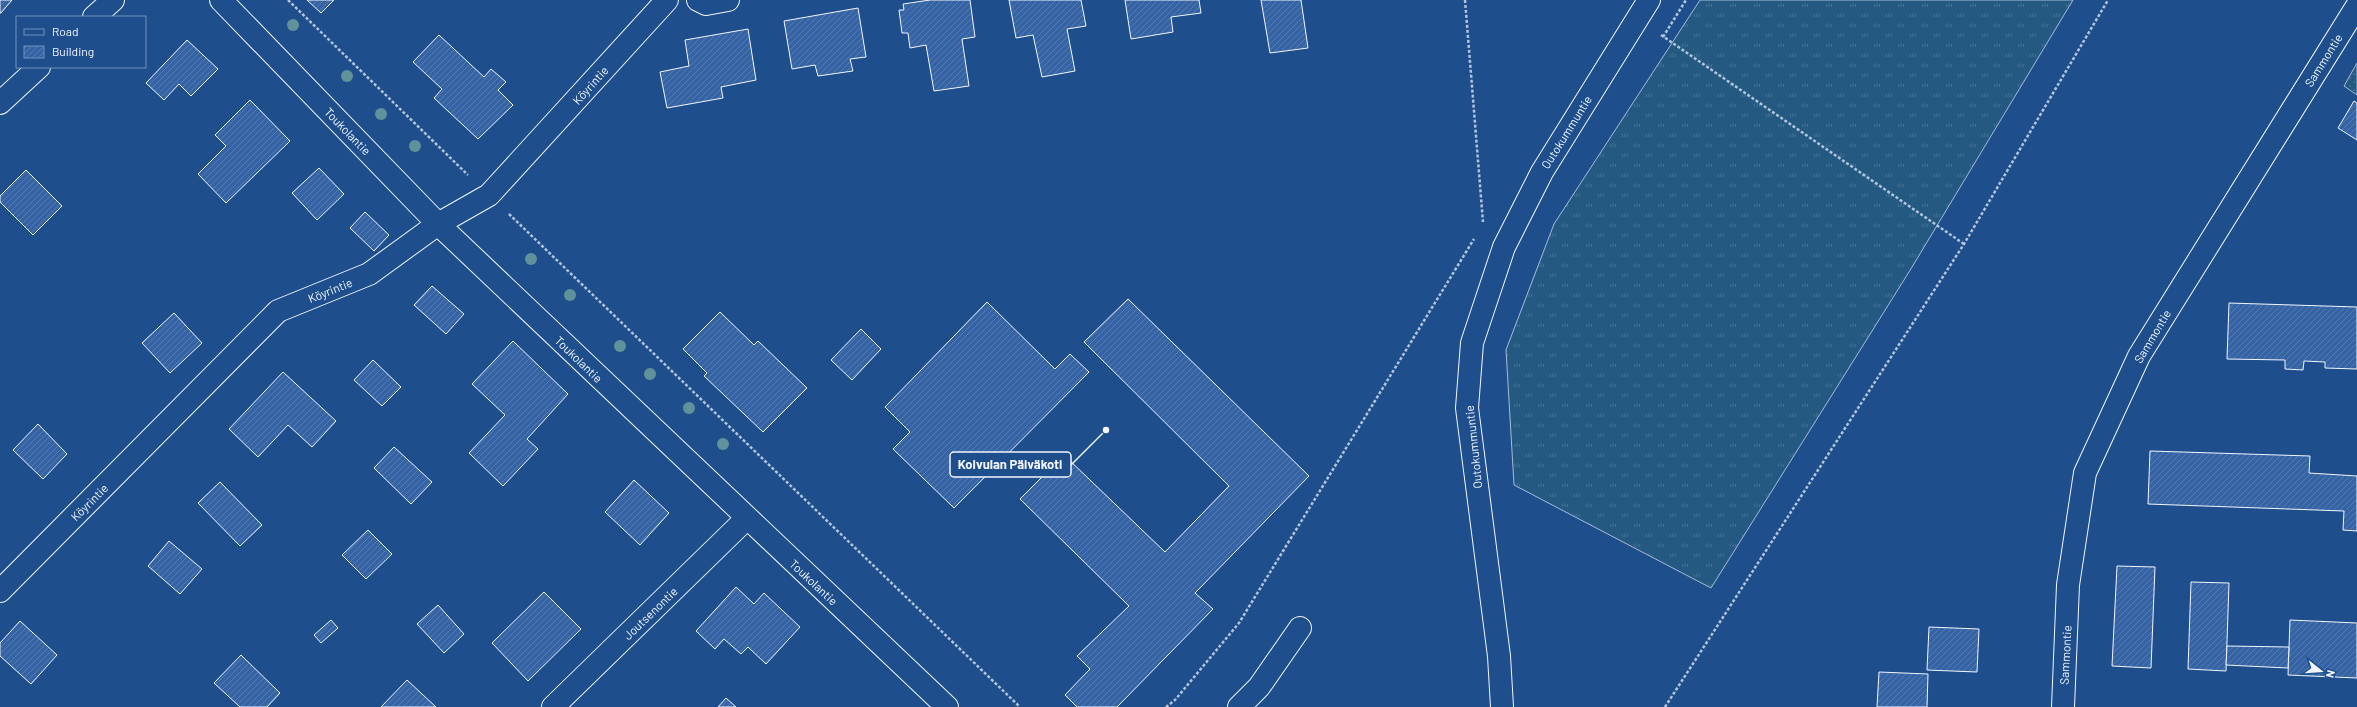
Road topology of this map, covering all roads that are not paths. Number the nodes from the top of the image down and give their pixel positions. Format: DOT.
graph roads {
  1 [pos="113,0"];
  2 [pos="222,0"];
  3 [pos="666,0"];
  4 [pos="698,0"];
  5 [pos="728,0"];
  6 [pos="2357,6"];
  7 [pos="1644,8"];
  8 [pos="95,16"];
  9 [pos="38,68"];
  10 [pos="0,103"];
  11 [pos="438,224"];
  12 [pos="746,518"];
  13 [pos="0,591"];
  14 [pos="1300,628"];
  15 [pos="553,707"];
  16 [pos="947,707"];
  17 [pos="1239,707"];
  18 [pos="1502,707"];
  19 [pos="2063,707"];
  1 -- 8 [label="street"];
  2 -- 11 [label="street, Toukolantie"];
  3 -- 11 [label="street, Köyrintie"];
  4 -- 5 [label="street"];
  6 -- 19 [label="street, Sammontie"];
  7 -- 18 [label="street, Outokummuntie"];
  9 -- 10 [label="street"];
  11 -- 12 [label="street, Toukolantie"];
  11 -- 13 [label="street, Köyrintie"];
  12 -- 15 [label="street, Joutsenontie"];
  12 -- 16 [label="street, Toukolantie"];
  14 -- 17 [label="street"];
}
